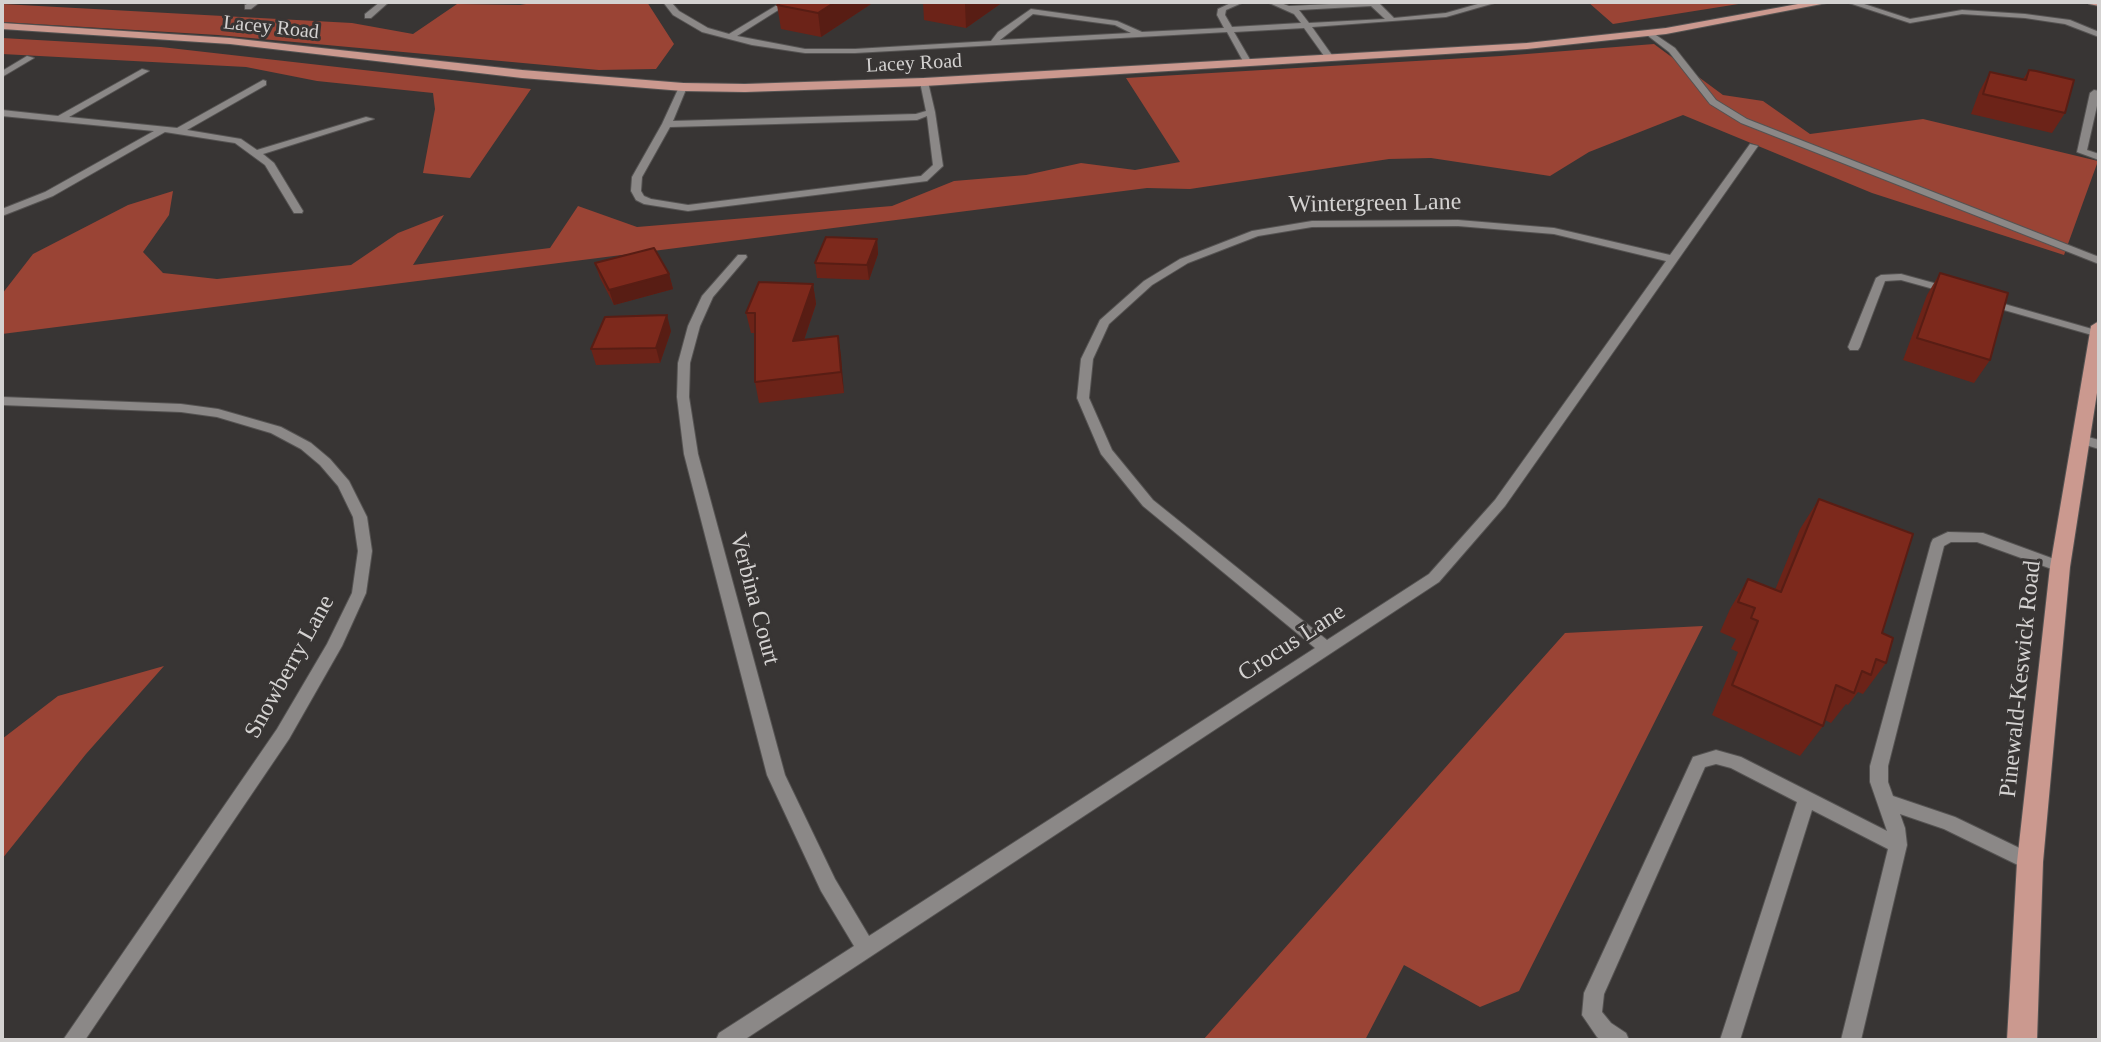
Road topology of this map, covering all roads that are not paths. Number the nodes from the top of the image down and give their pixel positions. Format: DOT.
graph roads {
  1 [pos="385,2"];
  2 [pos="667,2"];
  3 [pos="787,2"];
  4 [pos="1240,2"];
  5 [pos="1271,2"];
  6 [pos="1494,2"];
  7 [pos="1827,2"];
  8 [pos="1850,2"];
  9 [pos="1291,8"];
  10 [pos="368,16"];
  11 [pos="1391,20"];
  12 [pos="1307,25"];
  13 [pos="2,26"];
  14 [pos="1230,29"];
  15 [pos="1650,33"];
  16 [pos="1139,34"];
  17 [pos="2099,35"];
  18 [pos="730,37"];
  19 [pos="994,43"];
  20 [pos="30,58"];
  21 [pos="1330,58"];
  22 [pos="1248,63"];
  23 [pos="145,71"];
  24 [pos="2,74"];
  25 [pos="924,82"];
  26 [pos="263,83"];
  27 [pos="683,87"];
  28 [pos="2099,94"];
  29 [pos="931,112"];
  30 [pos="2,113"];
  31 [pos="62,117"];
  32 [pos="369,119"];
  33 [pos="667,124"];
  34 [pos="164,129"];
  35 [pos="178,131"];
  36 [pos="1753,146"];
  37 [pos="257,153"];
  38 [pos="2099,157"];
  39 [pos="298,211"];
  40 [pos="2,213"];
  41 [pos="742,257"];
  42 [pos="1673,259"];
  43 [pos="2099,261"];
  44 [pos="1956,292"];
  45 [pos="1970,297"];
  46 [pos="2098,330"];
  47 [pos="1854,347"];
  48 [pos="2,401"];
  49 [pos="2090,442"];
  50 [pos="2060,567"];
  51 [pos="1327,649"];
  52 [pos="1806,800"];
  53 [pos="1887,802"];
  54 [pos="1898,845"];
  55 [pos="2030,862"];
  56 [pos="866,948"];
  57 [pos="73,1040"];
  58 [pos="726,1040"];
  59 [pos="1619,1040"];
  60 [pos="1730,1040"];
  61 [pos="1851,1040"];
  62 [pos="2022,1040"];
  1 -- 10 [label="street"];
  2 -- 18 [label="street"];
  3 -- 18 [label="street"];
  4 -- 14 [label="street"];
  5 -- 9 [label="street"];
  6 -- 11 [label="street"];
  7 -- 15 [label="main road, Lacey Road"];
  8 -- 17 [label="street"];
  9 -- 11 [label="street"];
  9 -- 12 [label="street"];
  11 -- 12 [label="street"];
  12 -- 14 [label="street"];
  12 -- 21 [label="street"];
  13 -- 27 [label="main road, Lacey Road"];
  14 -- 16 [label="street"];
  14 -- 22 [label="street"];
  15 -- 21 [label="main road, Lacey Road"];
  15 -- 43 [label="street"];
  16 -- 19 [label="street"];
  16 -- 19 [label="street"];
  18 -- 19 [label="street"];
  20 -- 24 [label="street"];
  21 -- 22 [label="main road, Lacey Road"];
  22 -- 25 [label="main road, Lacey Road"];
  23 -- 31 [label="street"];
  25 -- 27 [label="main road, Lacey Road"];
  25 -- 29 [label="street"];
  26 -- 35 [label="street"];
  27 -- 33 [label="street"];
  28 -- 38 [label="street"];
  29 -- 33 [label="street"];
  29 -- 33 [label="street"];
  30 -- 31 [label="street"];
  31 -- 34 [label="street"];
  32 -- 37 [label="street"];
  34 -- 35 [label="street"];
  34 -- 40 [label="street"];
  35 -- 37 [label="street"];
  36 -- 42 [label="street, Crocus Lane"];
  37 -- 39 [label="street"];
  41 -- 56 [label="street, Verbina Court"];
  42 -- 51 [label="street, Crocus Lane"];
  42 -- 51 [label="street, Wintergreen Lane"];
  44 -- 47 [label="street"];
  45 -- 46 [label="street"];
  46 -- 49 [label="main road, Pinewald-Keswick Road"];
  48 -- 57 [label="street, Snowberry Lane"];
  49 -- 50 [label="main road, Pinewald-Keswick Road"];
  50 -- 53 [label="street"];
  50 -- 55 [label="main road, Pinewald-Keswick Road"];
  51 -- 56 [label="street, Crocus Lane"];
  52 -- 54 [label="street"];
  52 -- 59 [label="street"];
  52 -- 60 [label="street"];
  53 -- 54 [label="street"];
  53 -- 55 [label="street"];
  54 -- 61 [label="street"];
  55 -- 62 [label="main road, Pinewald-Keswick Road"];
  56 -- 58 [label="street, Crocus Lane"];
}
